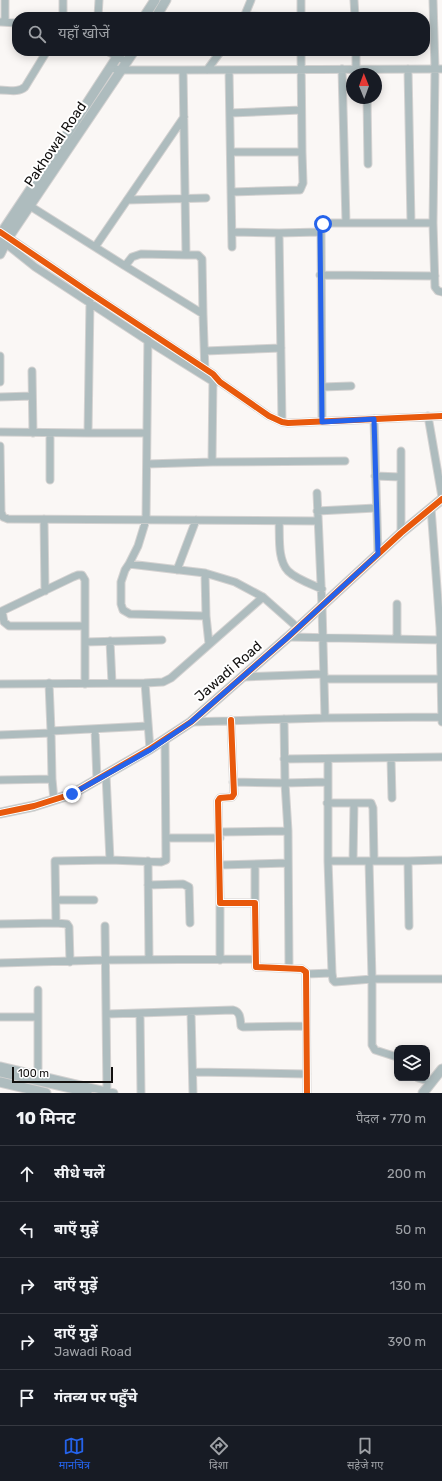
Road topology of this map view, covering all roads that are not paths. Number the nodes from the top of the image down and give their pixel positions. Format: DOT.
graph roads {
  1 [pos="5,0"];
  2 [pos="63,0"];
  3 [pos="99,0"];
  4 [pos="155,0"];
  5 [pos="166,0"];
  6 [pos="251,0"];
  7 [pos="301,0"];
  8 [pos="354,0"];
  9 [pos="433,0"];
  10 [pos="63,12"];
  11 [pos="98,12"];
  12 [pos="147,12"];
  13 [pos="159,12"];
  14 [pos="246,12"];
  15 [pos="301,12"];
  16 [pos="355,12"];
  17 [pos="2,22"];
  18 [pos="12,23"];
  19 [pos="44,56"];
  20 [pos="118,56"];
  21 [pos="120,56"];
  22 [pos="131,56"];
  23 [pos="217,56"];
  24 [pos="301,56"];
  25 [pos="356,56"];
  26 [pos="124,66"];
  27 [pos="110,68"];
  28 [pos="356,68"];
  29 [pos="408,69"];
  30 [pos="438,69"];
  31 [pos="183,70"];
  32 [pos="207,70"];
  33 [pos="229,70"];
  34 [pos="301,70"];
  35 [pos="342,70"];
  36 [pos="346,70"];
  37 [pos="382,71"];
  38 [pos="0,90"];
  39 [pos="367,104"];
  40 [pos="301,110"];
  41 [pos="230,113"];
  42 [pos="184,116"];
  43 [pos="230,152"];
  44 [pos="302,152"];
  45 [pos="368,164"];
  46 [pos="231,192"];
  47 [pos="206,198"];
  48 [pos="185,199"];
  49 [pos="127,200"];
  50 [pos="30,206"];
  51 [pos="411,223"];
  52 [pos="434,223"];
  53 [pos="346,224"];
  54 [pos="232,232"];
  55 [pos="279,232"];
  56 [pos="320,232"];
  57 [pos="3,237"];
  58 [pos="95,247"];
  59 [pos="232,247"];
  60 [pos="0,254"];
  61 [pos="186,255"];
  62 [pos="125,266"];
  63 [pos="320,275"];
  64 [pos="435,276"];
  65 [pos="442,292"];
  66 [pos="90,293"];
  67 [pos="90,303"];
  68 [pos="203,314"];
  69 [pos="148,331"];
  70 [pos="148,341"];
  71 [pos="281,348"];
  72 [pos="205,351"];
  73 [pos="0,356"];
  74 [pos="32,371"];
  75 [pos="205,373"];
  76 [pos="215,379"];
  77 [pos="0,382"];
  78 [pos="351,386"];
  79 [pos="322,387"];
  80 [pos="32,396"];
  81 [pos="0,397"];
  82 [pos="428,416"];
  83 [pos="442,416"];
  84 [pos="374,419"];
  85 [pos="282,422"];
  86 [pos="322,422"];
  87 [pos="0,432"];
  88 [pos="33,433"];
  89 [pos="50,433"];
  90 [pos="88,433"];
  91 [pos="147,433"];
  92 [pos="0,446"];
  93 [pos="401,451"];
  94 [pos="345,460"];
  95 [pos="212,462"];
  96 [pos="147,464"];
  97 [pos="0,476"];
  98 [pos="375,476"];
  99 [pos="401,477"];
  100 [pos="50,480"];
  101 [pos="317,493"];
  102 [pos="442,498"];
  103 [pos="376,508"];
  104 [pos="431,508"];
  105 [pos="317,512"];
  106 [pos="44,519"];
  107 [pos="146,520"];
  108 [pos="196,520"];
  109 [pos="279,521"];
  110 [pos="318,521"];
  111 [pos="401,533"];
  112 [pos="378,554"];
  113 [pos="129,564"];
  114 [pos="177,570"];
  115 [pos="205,573"];
  116 [pos="322,589"];
  117 [pos="45,590"];
  118 [pos="440,592"];
  119 [pos="263,597"];
  120 [pos="397,604"];
  121 [pos="322,606"];
  122 [pos="1,612"];
  123 [pos="206,616"];
  124 [pos="85,626"];
  125 [pos="298,628"];
  126 [pos="441,628"];
  127 [pos="288,637"];
  128 [pos="323,638"];
  129 [pos="397,639"];
  130 [pos="162,640"];
  131 [pos="441,640"];
  132 [pos="110,641"];
  133 [pos="85,642"];
  134 [pos="209,644"];
  135 [pos="442,667"];
  136 [pos="243,676"];
  137 [pos="324,677"];
  138 [pos="441,680"];
  139 [pos="49,683"];
  140 [pos="112,683"];
  141 [pos="146,683"];
  142 [pos="0,684"];
  143 [pos="85,684"];
  144 [pos="442,704"];
  145 [pos="442,717"];
  146 [pos="325,718"];
  147 [pos="284,719"];
  148 [pos="231,720"];
  149 [pos="191,722"];
  150 [pos="442,722"];
  151 [pos="148,726"];
  152 [pos="95,729"];
  153 [pos="51,732"];
  154 [pos="0,734"];
  155 [pos="165,740"];
  156 [pos="150,750"];
  157 [pos="442,757"];
  158 [pos="391,758"];
  159 [pos="284,759"];
  160 [pos="328,759"];
  161 [pos="106,775"];
  162 [pos="52,778"];
  163 [pos="0,780"];
  164 [pos="97,780"];
  165 [pos="233,782"];
  166 [pos="285,782"];
  167 [pos="327,782"];
  168 [pos="392,798"];
  169 [pos="54,800"];
  170 [pos="354,803"];
  171 [pos="327,804"];
  172 [pos="0,813"];
  173 [pos="288,831"];
  174 [pos="220,835"];
  175 [pos="167,838"];
  176 [pos="110,860"];
  177 [pos="442,860"];
  178 [pos="328,861"];
  179 [pos="353,861"];
  180 [pos="371,861"];
  181 [pos="408,861"];
  182 [pos="148,862"];
  183 [pos="288,863"];
  184 [pos="220,865"];
  185 [pos="255,865"];
  186 [pos="148,885"];
  187 [pos="56,900"];
  188 [pos="94,900"];
  189 [pos="220,903"];
  190 [pos="255,903"];
  191 [pos="56,923"];
  192 [pos="190,923"];
  193 [pos="0,924"];
  194 [pos="105,926"];
  195 [pos="408,926"];
  196 [pos="149,959"];
  197 [pos="255,959"];
  198 [pos="105,960"];
  199 [pos="220,960"];
  200 [pos="70,962"];
  201 [pos="0,963"];
  202 [pos="289,968"];
  203 [pos="332,973"];
  204 [pos="306,974"];
  205 [pos="372,979"];
  206 [pos="442,979"];
  207 [pos="38,990"];
  208 [pos="191,1012"];
  209 [pos="140,1013"];
  210 [pos="107,1014"];
  211 [pos="0,1017"];
  212 [pos="38,1017"];
  213 [pos="306,1026"];
  214 [pos="394,1056"];
  215 [pos="0,1066"];
  216 [pos="442,1069"];
  217 [pos="193,1072"];
  218 [pos="0,1073"];
  219 [pos="307,1074"];
  220 [pos="38,1075"];
  221 [pos="428,1081"];
  222 [pos="0,1082"];
  223 [pos="432,1082"];
  224 [pos="109,1092"];
  225 [pos="46,1093"];
  226 [pos="88,1093"];
  227 [pos="141,1093"];
  228 [pos="193,1093"];
  229 [pos="307,1093"];
  230 [pos="423,1093"];
  1 -- 17 [label="street"];
  2 -- 10 [label="street"];
  3 -- 11 [label="street"];
  4 -- 12 [label="street"];
  5 -- 13 [label="street"];
  6 -- 14 [label="street"];
  7 -- 15 [label="street"];
  8 -- 16 [label="street"];
  9 -- 30 [label="street"];
  17 -- 18 [label="street"];
  19 -- 38 [label="street"];
  20 -- 27 [label="street, Pakhowal Road"];
  21 -- 26 [label="street"];
  22 -- 26 [label="street, Pakhowal Road"];
  23 -- 32 [label="street"];
  24 -- 34 [label="street"];
  25 -- 28 [label="street"];
  26 -- 27 [label="street"];
  26 -- 31 [label="street"];
  26 -- 50 [label="street, Pakhowal Road"];
  27 -- 57 [label="street, Pakhowal Road"];
  29 -- 30 [label="street"];
  29 -- 37 [label="street"];
  29 -- 51 [label="street"];
  30 -- 52 [label="street"];
  31 -- 32 [label="street"];
  31 -- 42 [label="street"];
  32 -- 33 [label="street"];
  33 -- 34 [label="street"];
  33 -- 41 [label="street"];
  34 -- 35 [label="street"];
  34 -- 40 [label="street"];
  35 -- 36 [label="street"];
  35 -- 53 [label="street"];
  39 -- 45 [label="street"];
  40 -- 41 [label="street"];
  40 -- 44 [label="street"];
  41 -- 43 [label="street"];
  42 -- 48 [label="street"];
  42 -- 49 [label="street"];
  43 -- 44 [label="street"];
  43 -- 46 [label="street"];
  44 -- 46 [label="street"];
  46 -- 54 [label="street"];
  47 -- 48 [label="street"];
  48 -- 49 [label="street"];
  48 -- 61 [label="street"];
  49 -- 58 [label="street"];
  50 -- 57 [label="street, Pakhowal Road"];
  50 -- 58 [label="street"];
  51 -- 52 [label="street"];
  51 -- 53 [label="street"];
  52 -- 64 [label="street"];
  53 -- 56 [label="street"];
  54 -- 55 [label="street"];
  54 -- 59 [label="street"];
  55 -- 56 [label="street"];
  55 -- 71 [label="street"];
  56 -- 63 [label="street"];
  57 -- 60 [label="street, Pakhowal Road"];
  57 -- 66 [label="street"];
  57 -- 67 [label="street"];
  58 -- 62 [label="street"];
  61 -- 62 [label="street"];
  61 -- 68 [label="street"];
  62 -- 68 [label="street"];
  63 -- 64 [label="street"];
  63 -- 79 [label="street"];
  64 -- 65 [label="street"];
  66 -- 67 [label="street"];
  66 -- 69 [label="street"];
  67 -- 70 [label="street"];
  67 -- 90 [label="street"];
  68 -- 72 [label="street"];
  69 -- 70 [label="street"];
  69 -- 75 [label="street"];
  70 -- 75 [label="street"];
  70 -- 91 [label="street"];
  71 -- 72 [label="street"];
  71 -- 85 [label="street"];
  72 -- 75 [label="street"];
  73 -- 77 [label="street"];
  74 -- 80 [label="street"];
  75 -- 76 [label="street"];
  76 -- 85 [label="street"];
  76 -- 95 [label="street"];
  78 -- 79 [label="street"];
  79 -- 86 [label="street"];
  80 -- 81 [label="street"];
  80 -- 88 [label="street"];
  82 -- 83 [label="street"];
  82 -- 84 [label="street"];
  82 -- 102 [label="street"];
  84 -- 86 [label="street"];
  84 -- 98 [label="street"];
  85 -- 86 [label="street"];
  87 -- 88 [label="street"];
  88 -- 89 [label="street"];
  89 -- 90 [label="street"];
  89 -- 100 [label="street"];
  90 -- 91 [label="street"];
  91 -- 96 [label="street"];
  92 -- 97 [label="street"];
  93 -- 99 [label="street"];
  94 -- 95 [label="street"];
  95 -- 96 [label="street"];
  96 -- 107 [label="street"];
  97 -- 106 [label="street"];
  98 -- 99 [label="street"];
  98 -- 103 [label="street"];
  99 -- 111 [label="street"];
  101 -- 105 [label="street"];
  102 -- 104 [label="street, Jawadi Road"];
  103 -- 105 [label="street"];
  103 -- 112 [label="street"];
  104 -- 111 [label="street, Jawadi Road"];
  104 -- 118 [label="street"];
  105 -- 110 [label="street"];
  106 -- 107 [label="street"];
  106 -- 117 [label="street"];
  107 -- 108 [label="street"];
  107 -- 113 [label="street"];
  108 -- 109 [label="street"];
  108 -- 114 [label="street"];
  109 -- 110 [label="street"];
  109 -- 116 [label="street"];
  110 -- 116 [label="street"];
  111 -- 112 [label="street, Jawadi Road"];
  112 -- 121 [label="street, Jawadi Road"];
  113 -- 114 [label="street"];
  113 -- 123 [label="street"];
  114 -- 115 [label="street"];
  115 -- 119 [label="street"];
  115 -- 123 [label="street"];
  116 -- 121 [label="street"];
  117 -- 122 [label="street"];
  117 -- 124 [label="street"];
  118 -- 126 [label="street"];
  119 -- 125 [label="street"];
  119 -- 134 [label="street"];
  120 -- 129 [label="street"];
  121 -- 125 [label="street, Jawadi Road"];
  121 -- 128 [label="street"];
  122 -- 124 [label="street"];
  123 -- 134 [label="street"];
  124 -- 133 [label="street"];
  125 -- 127 [label="street, Jawadi Road"];
  126 -- 131 [label="street"];
  127 -- 128 [label="street"];
  127 -- 136 [label="street, Jawadi Road"];
  128 -- 129 [label="street"];
  128 -- 137 [label="street"];
  129 -- 131 [label="street"];
  130 -- 132 [label="street"];
  131 -- 135 [label="street"];
  132 -- 133 [label="street"];
  132 -- 140 [label="street"];
  133 -- 143 [label="street"];
  134 -- 141 [label="street"];
  135 -- 138 [label="street"];
  136 -- 137 [label="street"];
  136 -- 149 [label="street, Jawadi Road"];
  137 -- 138 [label="street"];
  137 -- 146 [label="street"];
  138 -- 144 [label="street"];
  139 -- 142 [label="street"];
  139 -- 143 [label="street"];
  139 -- 153 [label="street"];
  140 -- 141 [label="street"];
  140 -- 143 [label="street"];
  141 -- 151 [label="street"];
  144 -- 145 [label="street"];
  145 -- 146 [label="street"];
  145 -- 150 [label="street"];
  146 -- 147 [label="street"];
  147 -- 148 [label="street"];
  147 -- 159 [label="street"];
  148 -- 149 [label="street"];
  148 -- 165 [label="street"];
  149 -- 155 [label="street, Jawadi Road"];
  151 -- 152 [label="street"];
  151 -- 156 [label="street"];
  152 -- 153 [label="street"];
  152 -- 164 [label="street"];
  153 -- 154 [label="street"];
  153 -- 162 [label="street"];
  155 -- 156 [label="street, Jawadi Road"];
  155 -- 175 [label="street"];
  156 -- 161 [label="street, Jawadi Road"];
  157 -- 158 [label="street"];
  158 -- 160 [label="street"];
  158 -- 168 [label="street"];
  159 -- 160 [label="street"];
  159 -- 166 [label="street"];
  160 -- 167 [label="street"];
  161 -- 164 [label="street, Jawadi Road"];
  161 -- 176 [label="street"];
  162 -- 163 [label="street"];
  162 -- 169 [label="street"];
  164 -- 169 [label="street, Jawadi Road"];
  165 -- 166 [label="street"];
  165 -- 174 [label="street"];
  166 -- 167 [label="street"];
  166 -- 173 [label="street"];
  167 -- 171 [label="street"];
  169 -- 172 [label="street, Jawadi Road"];
  170 -- 171 [label="street"];
  170 -- 179 [label="street"];
  170 -- 180 [label="street"];
  171 -- 178 [label="street"];
  173 -- 174 [label="street"];
  173 -- 183 [label="street"];
  174 -- 175 [label="street"];
  174 -- 184 [label="street"];
  175 -- 182 [label="street"];
  176 -- 182 [label="street"];
  176 -- 187 [label="street"];
  177 -- 181 [label="street"];
  178 -- 179 [label="street"];
  178 -- 203 [label="street"];
  179 -- 180 [label="street"];
  180 -- 181 [label="street"];
  180 -- 205 [label="street"];
  181 -- 195 [label="street"];
  182 -- 186 [label="street"];
  183 -- 185 [label="street"];
  183 -- 202 [label="street"];
  184 -- 185 [label="street"];
  184 -- 189 [label="street"];
  185 -- 190 [label="street"];
  186 -- 192 [label="street"];
  186 -- 196 [label="street"];
  187 -- 188 [label="street"];
  187 -- 191 [label="street"];
  189 -- 190 [label="street"];
  189 -- 199 [label="street"];
  190 -- 197 [label="street"];
  191 -- 193 [label="street"];
  191 -- 200 [label="street"];
  194 -- 198 [label="street"];
  196 -- 198 [label="street"];
  196 -- 199 [label="street"];
  197 -- 199 [label="street"];
  197 -- 202 [label="street"];
  198 -- 200 [label="street"];
  198 -- 210 [label="street"];
  200 -- 201 [label="street"];
  202 -- 204 [label="street"];
  203 -- 204 [label="street"];
  203 -- 205 [label="street"];
  204 -- 213 [label="street"];
  205 -- 206 [label="street"];
  205 -- 214 [label="street"];
  207 -- 212 [label="street"];
  208 -- 209 [label="street"];
  208 -- 213 [label="street"];
  208 -- 217 [label="street"];
  209 -- 210 [label="street"];
  209 -- 227 [label="street"];
  210 -- 224 [label="street"];
  211 -- 212 [label="street"];
  212 -- 220 [label="street"];
  213 -- 219 [label="street"];
  215 -- 220 [label="street"];
  216 -- 223 [label="street"];
  217 -- 219 [label="street"];
  217 -- 228 [label="street"];
  218 -- 226 [label="street"];
  219 -- 229 [label="street"];
  220 -- 224 [label="street"];
  221 -- 223 [label="street"];
  222 -- 225 [label="street"];
  223 -- 230 [label="street"];
}
